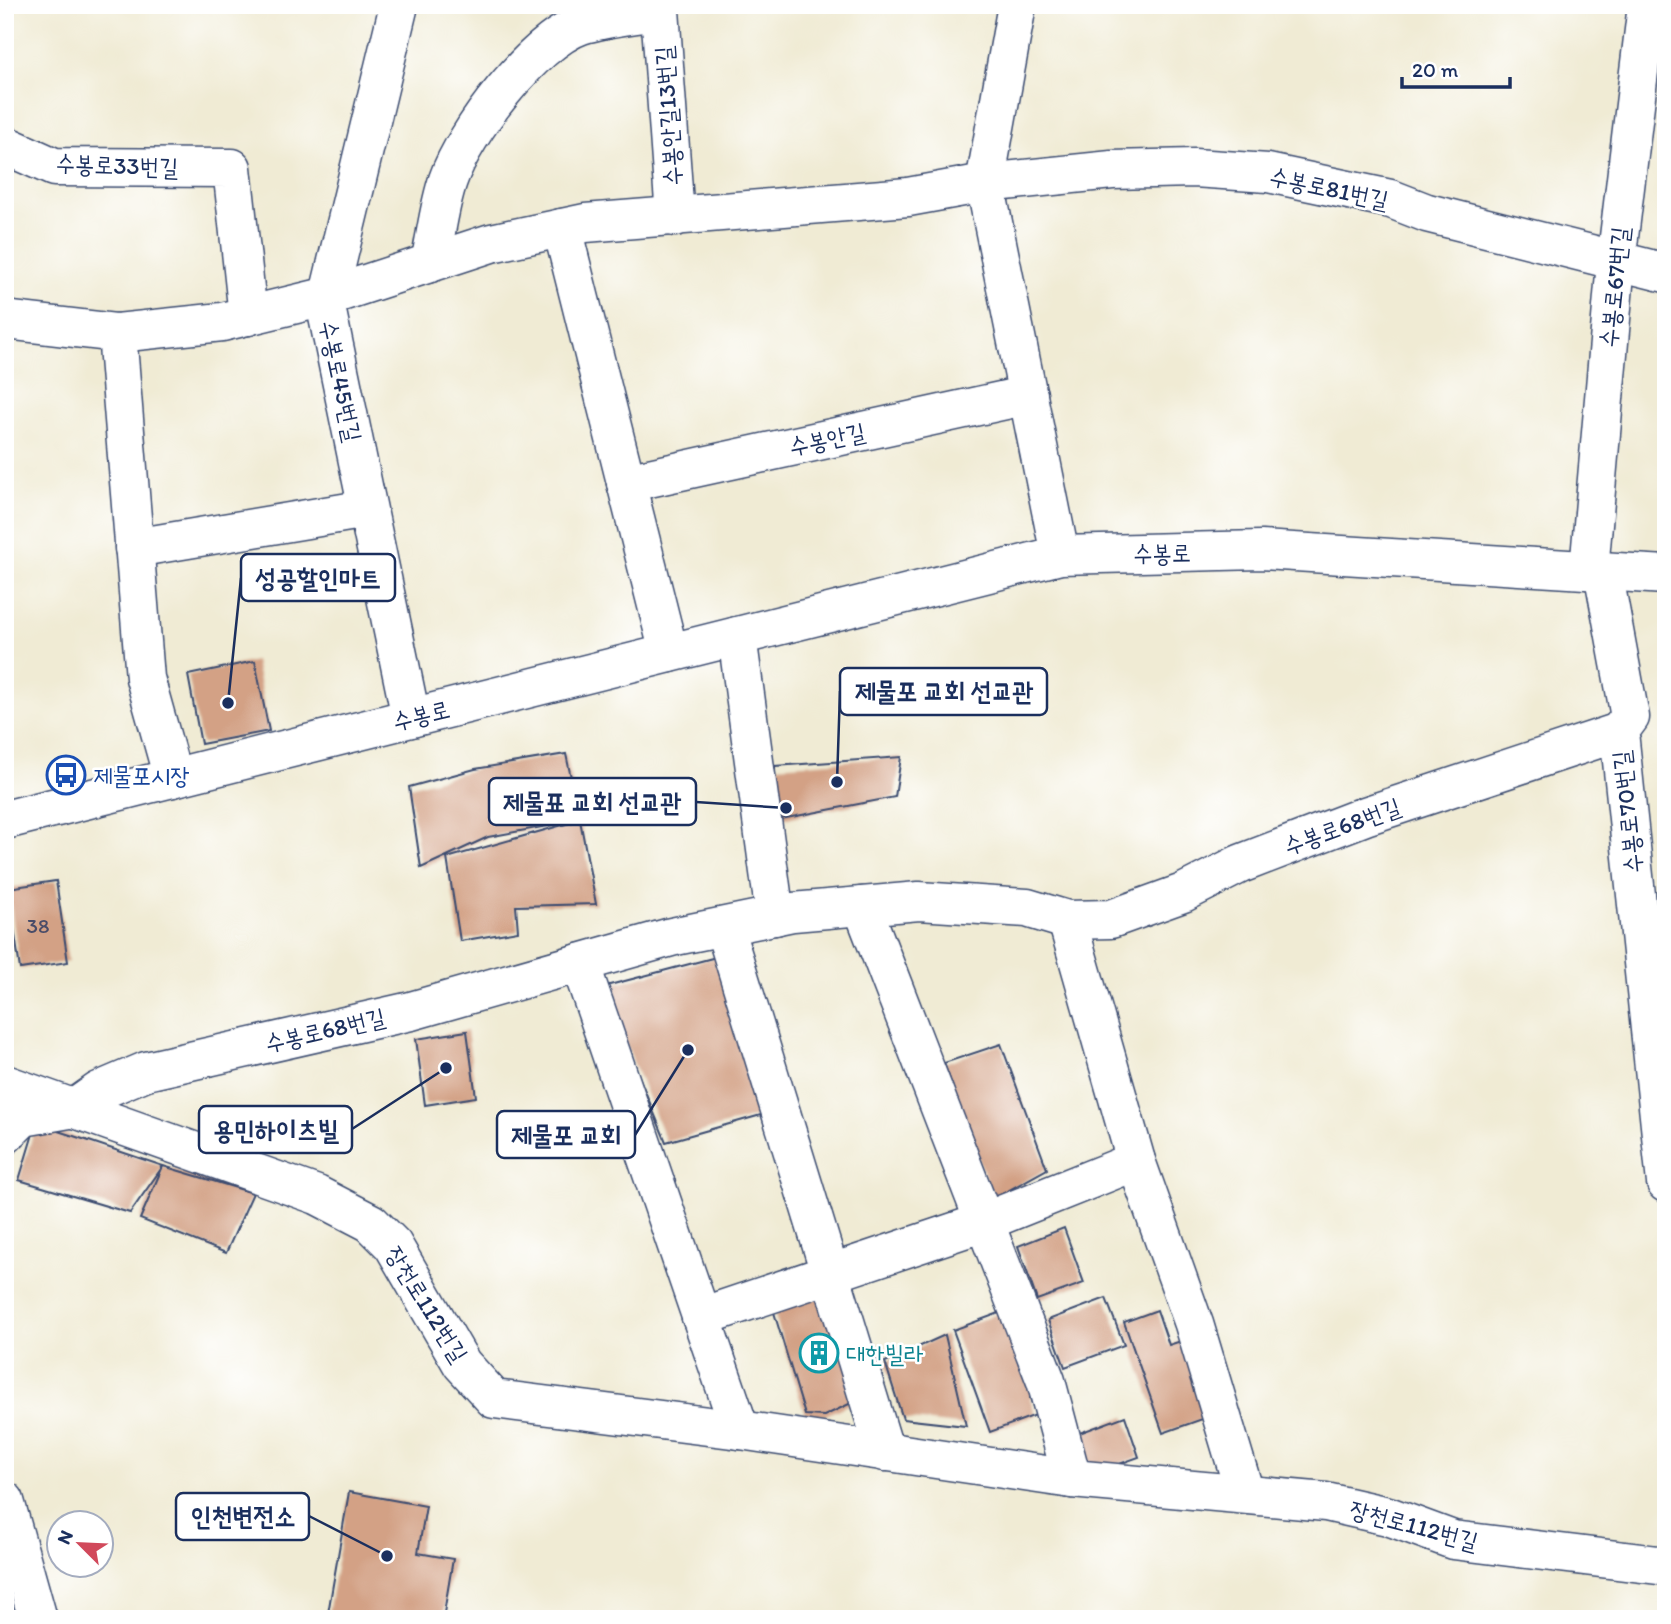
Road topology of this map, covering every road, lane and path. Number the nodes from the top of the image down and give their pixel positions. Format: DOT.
graph roads {
  1 [pos="399,5"];
  2 [pos="1017,5"];
  3 [pos="1647,5"];
  4 [pos="577,15"];
  5 [pos="5,145"];
  6 [pos="985,183"];
  7 [pos="675,217"];
  8 [pos="562,228"];
  9 [pos="1616,262"];
  10 [pos="430,263"];
  11 [pos="1666,273"];
  12 [pos="328,296"];
  13 [pos="248,316"];
  14 [pos="5,320"];
  15 [pos="117,333"];
  16 [pos="1028,395"];
  17 [pos="626,483"];
  18 [pos="367,509"];
  19 [pos="134,548"];
  20 [pos="1060,555"];
  21 [pos="1596,571"];
  22 [pos="1666,575"];
  23 [pos="737,636"];
  24 [pos="669,653"];
  25 [pos="411,718"];
  26 [pos="1619,732"];
  27 [pos="173,778"];
  28 [pos="5,820"];
  29 [pos="862,906"];
  30 [pos="775,916"];
  31 [pos="1067,920"];
  32 [pos="724,927"];
  33 [pos="580,963"];
  34 [pos="5,1084"];
  35 [pos="75,1108"];
  36 [pos="5,1135"];
  37 [pos="1136,1160"];
  38 [pos="1666,1183"];
  39 [pos="984,1222"];
  40 [pos="829,1272"];
  41 [pos="701,1317"];
  42 [pos="740,1430"];
  43 [pos="885,1452"];
  44 [pos="1072,1479"];
  45 [pos="1245,1494"];
  46 [pos="5,1501"];
  47 [pos="1666,1566"];
  48 [pos="38,1619"];
  1 -- 12 [label="street, 수봉로45번길"];
  2 -- 6 [label="street"];
  3 -- 9 [label="street, 수봉로67번길"];
  4 -- 7 [label="street, 수봉안길13번길"];
  4 -- 10 [label="street, 수봉안길13번길"];
  5 -- 13 [label="street, 수봉로33번길"];
  6 -- 7 [label="street, 수봉안길13번길"];
  6 -- 9 [label="street, 수봉로81번길"];
  6 -- 16 [label="street"];
  7 -- 8 [label="street, 수봉안길13번길"];
  8 -- 10 [label="street, 수봉안길13번길"];
  8 -- 17 [label="street"];
  9 -- 11 [label="street, 수봉로81번길"];
  9 -- 21 [label="street, 수봉로67번길"];
  10 -- 12 [label="street, 수봉안길13번길"];
  12 -- 13 [label="street, 수봉안길13번길"];
  12 -- 18 [label="street, 수봉로45번길"];
  13 -- 15 [label="street, 수봉안길13번길"];
  14 -- 15 [label="street, 수봉안길13번길"];
  15 -- 19 [label="street"];
  16 -- 17 [label="street, 수봉안길"];
  16 -- 20 [label="street"];
  17 -- 24 [label="street"];
  18 -- 19 [label="street"];
  18 -- 25 [label="street, 수봉로45번길"];
  19 -- 27 [label="street"];
  20 -- 21 [label="street, 수봉로"];
  20 -- 23 [label="street, 수봉로"];
  21 -- 22 [label="street, 수봉로"];
  21 -- 26 [label="street, 수봉로70번길"];
  23 -- 24 [label="street, 수봉로"];
  23 -- 30 [label="street"];
  24 -- 25 [label="street, 수봉로"];
  25 -- 27 [label="street, 수봉로"];
  26 -- 31 [label="street, 수봉로68번길"];
  26 -- 38 [label="street, 수봉로70번길"];
  27 -- 28 [label="street, 수봉로"];
  29 -- 30 [label="street, 수봉로68번길"];
  29 -- 31 [label="street, 수봉로68번길"];
  29 -- 39 [label="street"];
  30 -- 32 [label="street, 수봉로68번길"];
  31 -- 37 [label="street"];
  32 -- 33 [label="street, 수봉로68번길"];
  32 -- 40 [label="street"];
  33 -- 35 [label="street, 수봉로68번길"];
  33 -- 41 [label="street"];
  34 -- 35 [label="street, 장천로112번길"];
  35 -- 36 [label="street"];
  35 -- 42 [label="street, 장천로112번길"];
  37 -- 39 [label="street"];
  37 -- 45 [label="street"];
  39 -- 40 [label="street"];
  39 -- 44 [label="street"];
  40 -- 41 [label="street"];
  40 -- 43 [label="street"];
  41 -- 42 [label="street"];
  42 -- 43 [label="street, 장천로112번길"];
  43 -- 44 [label="street, 장천로112번길"];
  44 -- 45 [label="street, 장천로112번길"];
  45 -- 47 [label="street, 장천로112번길"];
  46 -- 48 [label="street"];
}
